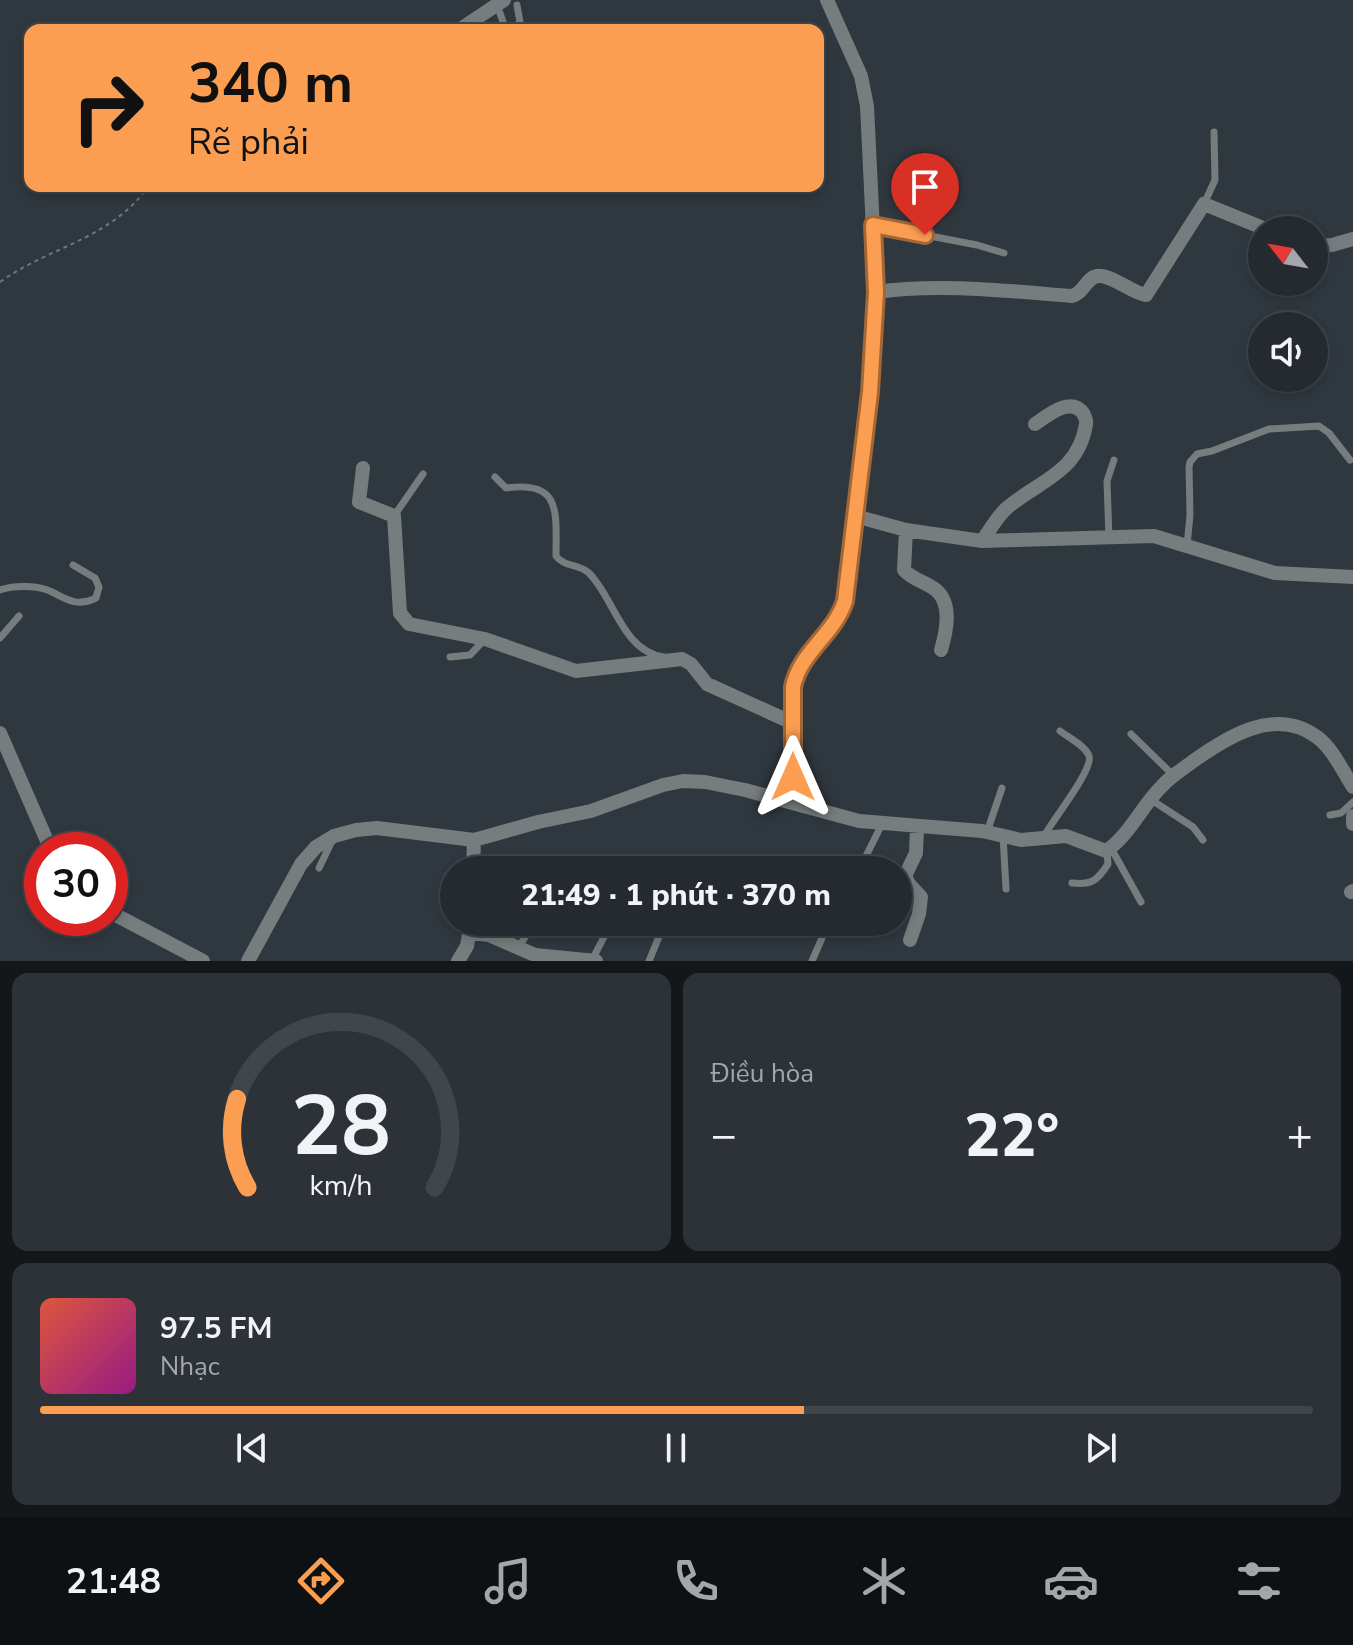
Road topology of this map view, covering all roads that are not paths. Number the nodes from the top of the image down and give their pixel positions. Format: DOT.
graph roads {
  1 [pos="827,0"];
  2 [pos="506,3"];
  3 [pos="472,24"];
  4 [pos="508,24"];
  5 [pos="517,24"];
  6 [pos="1214,132"];
  7 [pos="1204,204"];
  8 [pos="1248,222"];
  9 [pos="873,225"];
  10 [pos="1353,239"];
  11 [pos="1328,245"];
  12 [pos="1004,253"];
  13 [pos="876,292"];
  14 [pos="1035,424"];
  15 [pos="1114,460"];
  16 [pos="1350,460"];
  17 [pos="363,468"];
  18 [pos="423,474"];
  19 [pos="495,477"];
  20 [pos="394,516"];
  21 [pos="855,516"];
  22 [pos="906,530"];
  23 [pos="1109,538"];
  24 [pos="982,541"];
  25 [pos="1187,546"];
  26 [pos="73,565"];
  27 [pos="1353,577"];
  28 [pos="0,590"];
  29 [pos="19,616"];
  30 [pos="0,638"];
  31 [pos="485,639"];
  32 [pos="941,650"];
  33 [pos="450,657"];
  34 [pos="682,659"];
  35 [pos="793,723"];
  36 [pos="1060,731"];
  37 [pos="0,733"];
  38 [pos="1131,734"];
  39 [pos="5,756"];
  40 [pos="1174,776"];
  41 [pos="1353,787"];
  42 [pos="1002,788"];
  43 [pos="1150,799"];
  44 [pos="1353,802"];
  45 [pos="793,803"];
  46 [pos="1330,815"];
  47 [pos="1353,816"];
  48 [pos="882,824"];
  49 [pos="1353,824"];
  50 [pos="917,827"];
  51 [pos="42,832"];
  52 [pos="987,832"];
  53 [pos="1003,835"];
  54 [pos="334,836"];
  55 [pos="1043,838"];
  56 [pos="474,840"];
  57 [pos="1203,840"];
  58 [pos="1109,849"];
  59 [pos="473,856"];
  60 [pos="866,856"];
  61 [pos="912,860"];
  62 [pos="319,868"];
  63 [pos="1072,883"];
  64 [pos="912,887"];
  65 [pos="1006,889"];
  66 [pos="1141,902"];
  67 [pos="128,920"];
  68 [pos="912,934"];
  69 [pos="469,936"];
  70 [pos="491,936"];
  71 [pos="526,936"];
  72 [pos="605,936"];
  73 [pos="659,936"];
  74 [pos="911,936"];
  75 [pos="822,938"];
  76 [pos="910,940"];
  77 [pos="518,948"];
  78 [pos="594,960"];
  79 [pos="203,961"];
  80 [pos="248,961"];
  81 [pos="458,961"];
  82 [pos="649,961"];
  83 [pos="812,961"];
  1 -- 9 [label="street"];
  2 -- 3 [label="street"];
  2 -- 4 [label="lane"];
  2 -- 5 [label="lane"];
  6 -- 7 [label="lane"];
  7 -- 8 [label="street"];
  7 -- 13 [label="street"];
  9 -- 12 [label="lane"];
  9 -- 13 [label="street"];
  10 -- 11 [label="street"];
  13 -- 21 [label="street"];
  14 -- 24 [label="street"];
  15 -- 23 [label="lane"];
  16 -- 25 [label="lane"];
  17 -- 20 [label="street"];
  18 -- 20 [label="lane"];
  19 -- 34 [label="lane"];
  20 -- 31 [label="street"];
  21 -- 22 [label="street"];
  21 -- 35 [label="street"];
  22 -- 24 [label="street"];
  22 -- 32 [label="street"];
  23 -- 24 [label="street"];
  23 -- 25 [label="street"];
  25 -- 27 [label="street"];
  26 -- 28 [label="lane"];
  29 -- 30 [label="lane"];
  31 -- 33 [label="lane"];
  31 -- 34 [label="street"];
  34 -- 35 [label="street"];
  35 -- 45 [label="street"];
  36 -- 55 [label="lane"];
  37 -- 39 [label="street"];
  38 -- 40 [label="lane"];
  39 -- 51 [label="street"];
  40 -- 41 [label="street"];
  40 -- 43 [label="street"];
  42 -- 52 [label="lane"];
  43 -- 57 [label="lane"];
  43 -- 58 [label="street"];
  44 -- 46 [label="lane"];
  45 -- 48 [label="street"];
  45 -- 56 [label="street"];
  47 -- 49 [label="street"];
  48 -- 50 [label="street"];
  48 -- 60 [label="lane"];
  50 -- 52 [label="street"];
  50 -- 61 [label="street"];
  52 -- 53 [label="street"];
  53 -- 55 [label="street"];
  53 -- 65 [label="lane"];
  54 -- 56 [label="street"];
  54 -- 62 [label="lane"];
  54 -- 80 [label="street"];
  55 -- 58 [label="street"];
  56 -- 59 [label="street"];
  58 -- 63 [label="lane"];
  58 -- 66 [label="lane"];
  64 -- 68 [label="street"];
  67 -- 79 [label="street"];
  69 -- 81 [label="street"];
  70 -- 77 [label="street"];
  71 -- 77 [label="lane"];
  72 -- 78 [label="lane"];
  73 -- 82 [label="lane"];
  74 -- 76 [label="street"];
  75 -- 83 [label="lane"];
  77 -- 78 [label="street"];
}
